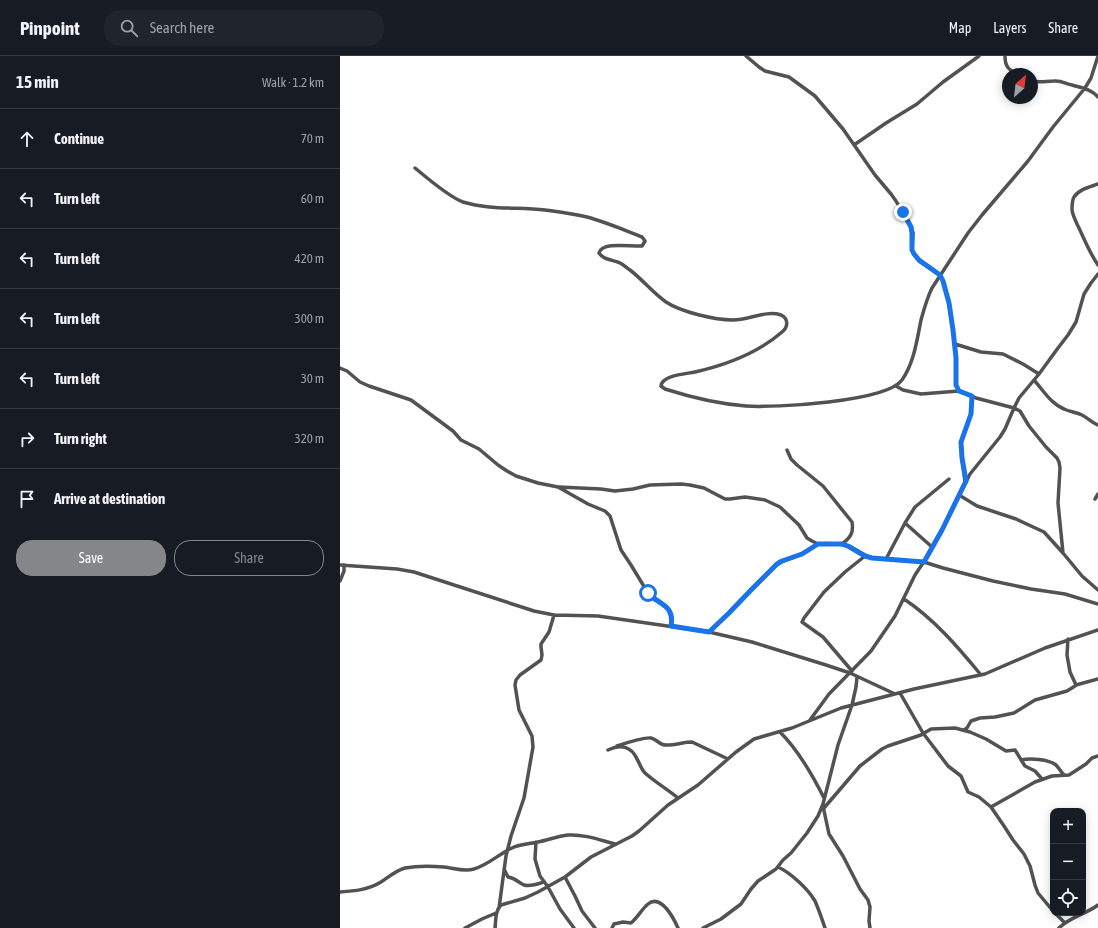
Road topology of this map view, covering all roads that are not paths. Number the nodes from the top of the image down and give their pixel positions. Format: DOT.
graph roads {
  1 [pos="746,56"];
  2 [pos="979,56"];
  3 [pos="1005,56"];
  4 [pos="1098,56"];
  5 [pos="1008,68"];
  6 [pos="1038,82"];
  7 [pos="1085,88"];
  8 [pos="1098,97"];
  9 [pos="854,145"];
  10 [pos="415,168"];
  11 [pos="1098,184"];
  12 [pos="1098,265"];
  13 [pos="1098,274"];
  14 [pos="940,275"];
  15 [pos="955,344"];
  16 [pos="340,368"];
  17 [pos="1039,374"];
  18 [pos="1034,380"];
  19 [pos="896,386"];
  20 [pos="959,391"];
  21 [pos="972,396"];
  22 [pos="1014,408"];
  23 [pos="1098,425"];
  24 [pos="787,450"];
  25 [pos="949,479"];
  26 [pos="966,481"];
  27 [pos="558,487"];
  28 [pos="1098,494"];
  29 [pos="959,495"];
  30 [pos="1095,499"];
  31 [pos="905,523"];
  32 [pos="818,544"];
  33 [pos="842,544"];
  34 [pos="932,547"];
  35 [pos="1063,552"];
  36 [pos="865,556"];
  37 [pos="886,559"];
  38 [pos="924,562"];
  39 [pos="342,565"];
  40 [pos="340,581"];
  41 [pos="1098,590"];
  42 [pos="904,599"];
  43 [pos="1098,604"];
  44 [pos="554,615"];
  45 [pos="671,626"];
  46 [pos="1098,630"];
  47 [pos="709,632"];
  48 [pos="1068,639"];
  49 [pos="851,672"];
  50 [pos="981,675"];
  51 [pos="857,677"];
  52 [pos="1098,679"];
  53 [pos="1076,685"];
  54 [pos="898,694"];
  55 [pos="852,705"];
  56 [pos="810,721"];
  57 [pos="964,730"];
  58 [pos="780,732"];
  59 [pos="923,733"];
  60 [pos="617,746"];
  61 [pos="608,750"];
  62 [pos="1098,756"];
  63 [pos="728,759"];
  64 [pos="1021,760"];
  65 [pos="1064,775"];
  66 [pos="1042,779"];
  67 [pos="678,798"];
  68 [pos="824,798"];
  69 [pos="823,806"];
  70 [pos="991,807"];
  71 [pos="536,842"];
  72 [pos="615,844"];
  73 [pos="508,850"];
  74 [pos="778,867"];
  75 [pos="504,869"];
  76 [pos="564,877"];
  77 [pos="544,882"];
  78 [pos="548,887"];
  79 [pos="340,892"];
  80 [pos="1098,905"];
  81 [pos="1050,907"];
  82 [pos="499,908"];
  83 [pos="496,913"];
  84 [pos="1058,916"];
  85 [pos="1065,923"];
  86 [pos="464,928"];
  87 [pos="495,928"];
  88 [pos="574,928"];
  89 [pos="595,928"];
  90 [pos="612,928"];
  91 [pos="678,928"];
  92 [pos="703,928"];
  93 [pos="825,928"];
  94 [pos="870,928"];
  95 [pos="1059,928"];
  1 -- 9 [label="street"];
  2 -- 9 [label="street"];
  3 -- 5 [label="street"];
  4 -- 7 [label="street"];
  6 -- 7 [label="street"];
  7 -- 8 [label="street"];
  7 -- 14 [label="street"];
  9 -- 14 [label="street"];
  10 -- 19 [label="street"];
  11 -- 12 [label="street"];
  13 -- 17 [label="street"];
  14 -- 15 [label="street"];
  14 -- 19 [label="street"];
  15 -- 17 [label="street"];
  15 -- 20 [label="street"];
  16 -- 27 [label="street"];
  17 -- 18 [label="street"];
  18 -- 22 [label="street"];
  18 -- 23 [label="street"];
  19 -- 20 [label="street"];
  20 -- 21 [label="street"];
  21 -- 22 [label="street"];
  21 -- 26 [label="street"];
  22 -- 26 [label="street"];
  22 -- 35 [label="street"];
  24 -- 33 [label="street"];
  25 -- 31 [label="street"];
  26 -- 29 [label="street"];
  27 -- 32 [label="street"];
  27 -- 45 [label="street"];
  28 -- 30 [label="street"];
  29 -- 34 [label="street"];
  29 -- 35 [label="street"];
  31 -- 34 [label="street"];
  31 -- 37 [label="street"];
  32 -- 33 [label="street"];
  32 -- 47 [label="street"];
  33 -- 36 [label="street"];
  34 -- 38 [label="street"];
  35 -- 41 [label="street"];
  36 -- 37 [label="street"];
  36 -- 49 [label="street"];
  37 -- 38 [label="street"];
  38 -- 42 [label="street"];
  38 -- 43 [label="street"];
  39 -- 40 [label="street"];
  39 -- 44 [label="street"];
  42 -- 49 [label="street"];
  42 -- 50 [label="street"];
  44 -- 45 [label="street"];
  44 -- 73 [label="street"];
  45 -- 47 [label="street"];
  46 -- 48 [label="street"];
  47 -- 49 [label="street"];
  48 -- 50 [label="street"];
  48 -- 53 [label="street"];
  49 -- 51 [label="street"];
  49 -- 56 [label="street"];
  50 -- 54 [label="street"];
  51 -- 54 [label="street"];
  51 -- 55 [label="street"];
  52 -- 53 [label="street"];
  53 -- 57 [label="street"];
  54 -- 55 [label="street"];
  54 -- 59 [label="street"];
  55 -- 56 [label="street"];
  55 -- 68 [label="street"];
  56 -- 58 [label="street"];
  57 -- 59 [label="street"];
  57 -- 64 [label="street"];
  58 -- 63 [label="street"];
  58 -- 68 [label="street"];
  59 -- 69 [label="street"];
  59 -- 70 [label="street"];
  60 -- 61 [label="street"];
  60 -- 63 [label="street"];
  60 -- 67 [label="street"];
  62 -- 65 [label="street"];
  63 -- 67 [label="street"];
  64 -- 65 [label="street"];
  64 -- 66 [label="street"];
  65 -- 66 [label="street"];
  66 -- 70 [label="street"];
  67 -- 72 [label="street"];
  68 -- 69 [label="street"];
  69 -- 74 [label="street"];
  69 -- 94 [label="street"];
  70 -- 81 [label="street"];
  71 -- 72 [label="street"];
  71 -- 73 [label="street"];
  71 -- 77 [label="street"];
  72 -- 76 [label="street"];
  73 -- 75 [label="street"];
  73 -- 79 [label="street"];
  74 -- 92 [label="street"];
  74 -- 93 [label="street"];
  75 -- 77 [label="street"];
  75 -- 82 [label="street"];
  76 -- 78 [label="street"];
  76 -- 89 [label="street"];
  77 -- 78 [label="street"];
  78 -- 82 [label="street"];
  78 -- 88 [label="street"];
  80 -- 85 [label="street"];
  82 -- 83 [label="street"];
  83 -- 86 [label="street"];
  83 -- 87 [label="street"];
  84 -- 85 [label="street"];
  85 -- 95 [label="street"];
  90 -- 91 [label="street"];
}
